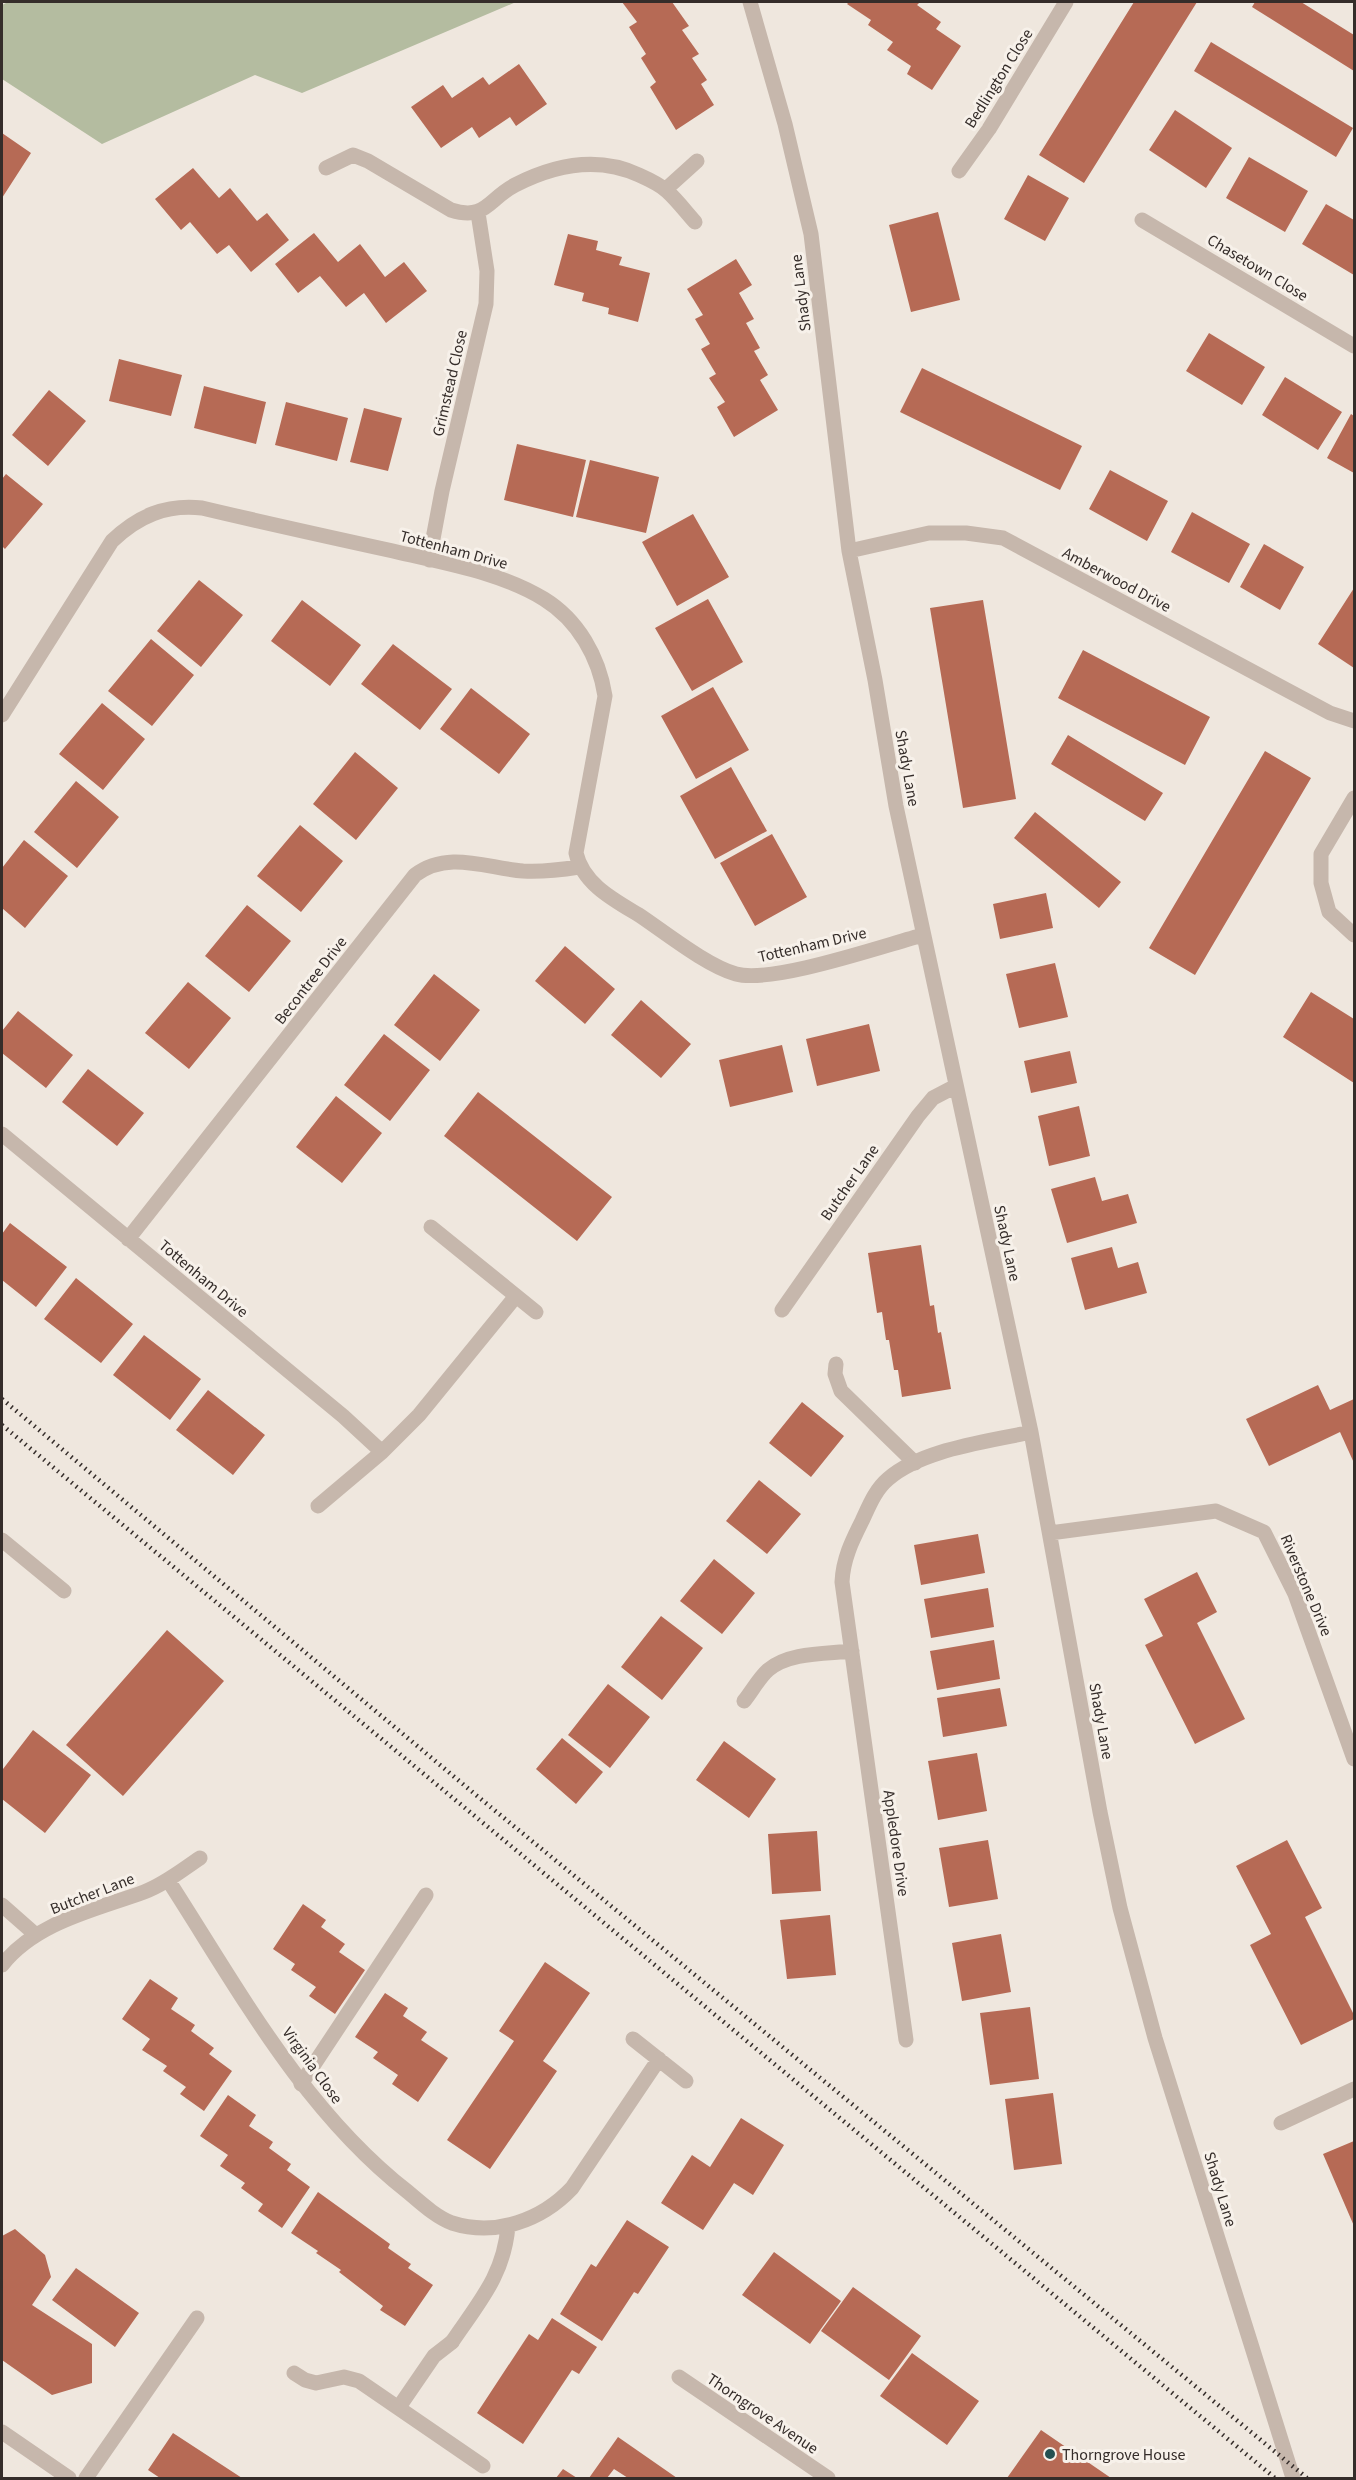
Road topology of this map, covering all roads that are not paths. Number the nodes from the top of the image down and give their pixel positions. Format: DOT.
graph roads {
  1 [pos="750,2"];
  2 [pos="1066,2"];
  3 [pos="697,161"];
  4 [pos="326,168"];
  5 [pos="959,171"];
  6 [pos="666,189"];
  7 [pos="478,213"];
  8 [pos="1142,220"];
  9 [pos="695,222"];
  10 [pos="1354,346"];
  11 [pos="849,550"];
  12 [pos="429,560"];
  13 [pos="2,715"];
  14 [pos="1354,721"];
  15 [pos="1354,798"];
  16 [pos="579,867"];
  17 [pos="1354,935"];
  18 [pos="923,936"];
  19 [pos="956,1086"];
  20 [pos="2,1134"];
  21 [pos="431,1227"];
  22 [pos="128,1239"];
  23 [pos="516,1296"];
  24 [pos="782,1310"];
  25 [pos="536,1312"];
  26 [pos="836,1364"];
  27 [pos="1031,1432"];
  28 [pos="382,1452"];
  29 [pos="915,1463"];
  30 [pos="318,1506"];
  31 [pos="1050,1533"];
  32 [pos="2,1540"];
  33 [pos="64,1591"];
  34 [pos="852,1651"];
  35 [pos="744,1701"];
  36 [pos="1354,1759"];
  37 [pos="200,1858"];
  38 [pos="168,1880"];
  39 [pos="426,1895"];
  40 [pos="2,1905"];
  41 [pos="36,1935"];
  42 [pos="2,1965"];
  43 [pos="633,2039"];
  44 [pos="906,2040"];
  45 [pos="659,2059"];
  46 [pos="686,2081"];
  47 [pos="301,2084"];
  48 [pos="1354,2089"];
  49 [pos="1281,2123"];
  50 [pos="508,2226"];
  51 [pos="197,2318"];
  52 [pos="294,2373"];
  53 [pos="679,2377"];
  54 [pos="399,2407"];
  55 [pos="2,2432"];
  56 [pos="483,2466"];
  57 [pos="69,2478"];
  58 [pos="86,2478"];
  59 [pos="828,2478"];
  60 [pos="1293,2478"];
  1 -- 11 [label="street, Shady Lane"];
  2 -- 5 [label="street, Bedlington Close"];
  3 -- 6 [label="street"];
  4 -- 7 [label="street"];
  6 -- 7 [label="street"];
  6 -- 9 [label="street"];
  7 -- 12 [label="street, Grimstead Close"];
  8 -- 10 [label="street, Chasetown Close"];
  11 -- 14 [label="street, Amberwood Drive"];
  11 -- 18 [label="street, Shady Lane"];
  12 -- 13 [label="street, Tottenham Drive"];
  12 -- 16 [label="street, Tottenham Drive"];
  15 -- 17 [label="street"];
  16 -- 18 [label="street, Tottenham Drive"];
  16 -- 22 [label="street, Becontree Drive"];
  18 -- 19 [label="street, Shady Lane"];
  19 -- 24 [label="street, Butcher Lane"];
  19 -- 27 [label="street, Shady Lane"];
  20 -- 22 [label="street, Tottenham Drive"];
  21 -- 23 [label="street"];
  22 -- 28 [label="street, Tottenham Drive"];
  23 -- 25 [label="street"];
  23 -- 28 [label="street"];
  26 -- 29 [label="street"];
  27 -- 29 [label="street, Appledore Drive"];
  27 -- 31 [label="street, Shady Lane"];
  28 -- 30 [label="street"];
  29 -- 34 [label="street, Appledore Drive"];
  31 -- 36 [label="street, Riverstone Drive"];
  31 -- 60 [label="street, Shady Lane"];
  32 -- 33 [label="street"];
  34 -- 35 [label="street"];
  34 -- 44 [label="street, Appledore Drive"];
  37 -- 38 [label="street, Butcher Lane"];
  38 -- 41 [label="street, Butcher Lane"];
  38 -- 47 [label="street, Virginia Close"];
  39 -- 47 [label="street"];
  40 -- 41 [label="street"];
  41 -- 42 [label="street, Butcher Lane"];
  43 -- 45 [label="street"];
  45 -- 46 [label="street"];
  45 -- 50 [label="street, Virginia Close"];
  47 -- 50 [label="street, Virginia Close"];
  48 -- 49 [label="street"];
  50 -- 54 [label="street"];
  51 -- 58 [label="street"];
  52 -- 54 [label="street"];
  53 -- 59 [label="street, Thorngrove Avenue"];
  54 -- 56 [label="street"];
  55 -- 57 [label="street"];
}
